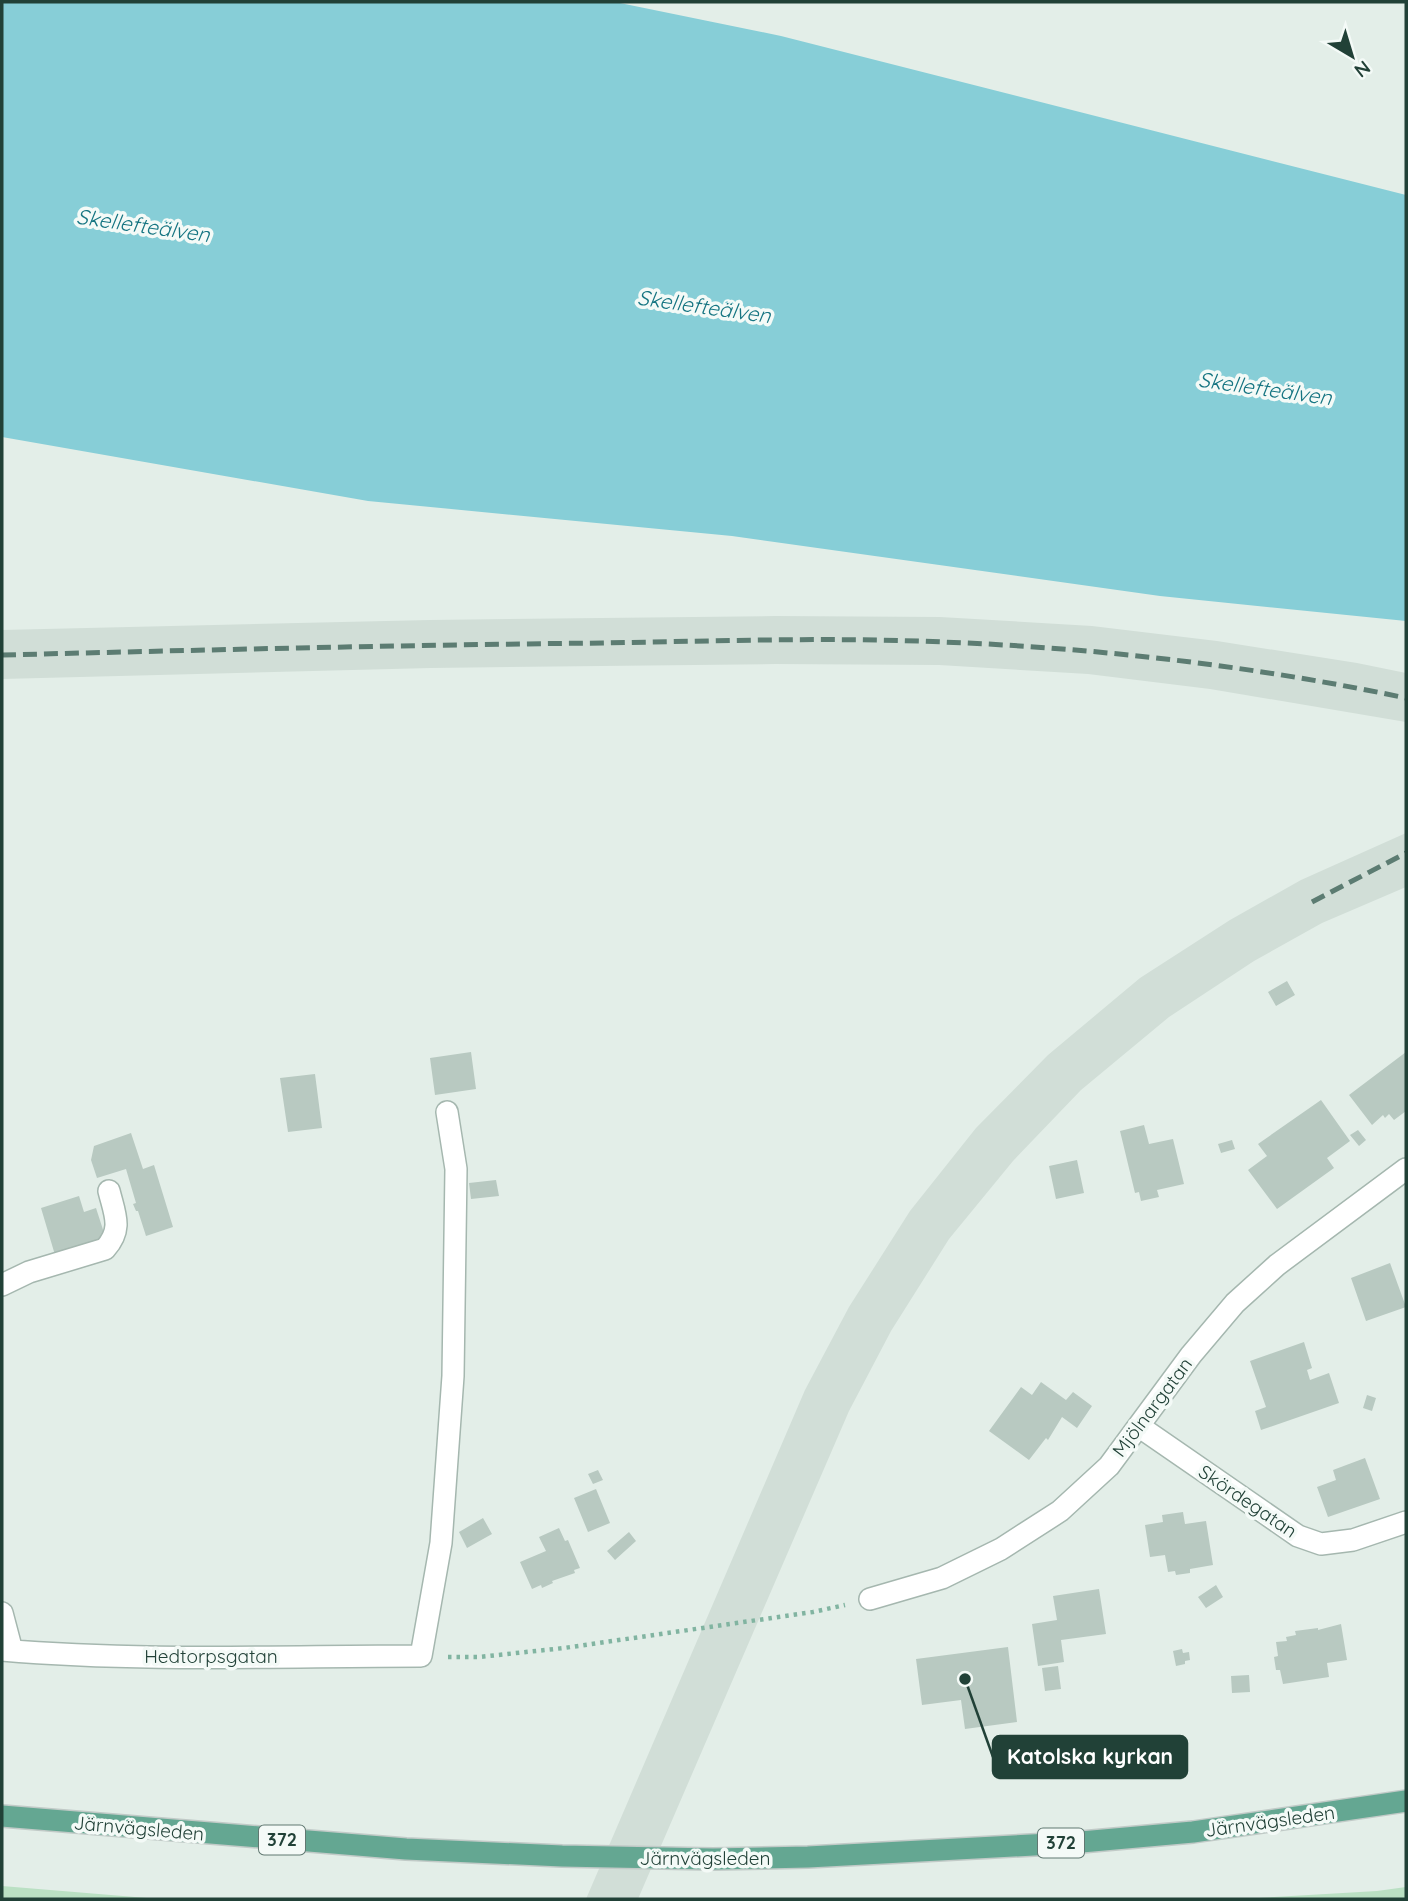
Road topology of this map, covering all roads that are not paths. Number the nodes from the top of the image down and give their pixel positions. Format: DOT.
graph roads {
  1 [pos="447,1112"];
  2 [pos="1406,1169"];
  3 [pos="109,1191"];
  4 [pos="2,1285"];
  5 [pos="1140,1427"];
  6 [pos="1406,1522"];
  7 [pos="870,1599"];
  8 [pos="2,1613"];
  9 [pos="7,1651"];
  10 [pos="1406,1801"];
  11 [pos="2,1816"];
  1 -- 9 [label="street, Hedtorpsgatan"];
  2 -- 5 [label="street, Mjölnargatan"];
  3 -- 4 [label="street"];
  5 -- 6 [label="street, Skördegatan"];
  5 -- 7 [label="street, Mjölnargatan"];
  8 -- 9 [label="street"];
  10 -- 11 [label="main road, Järnvägsleden / 372"];
}
